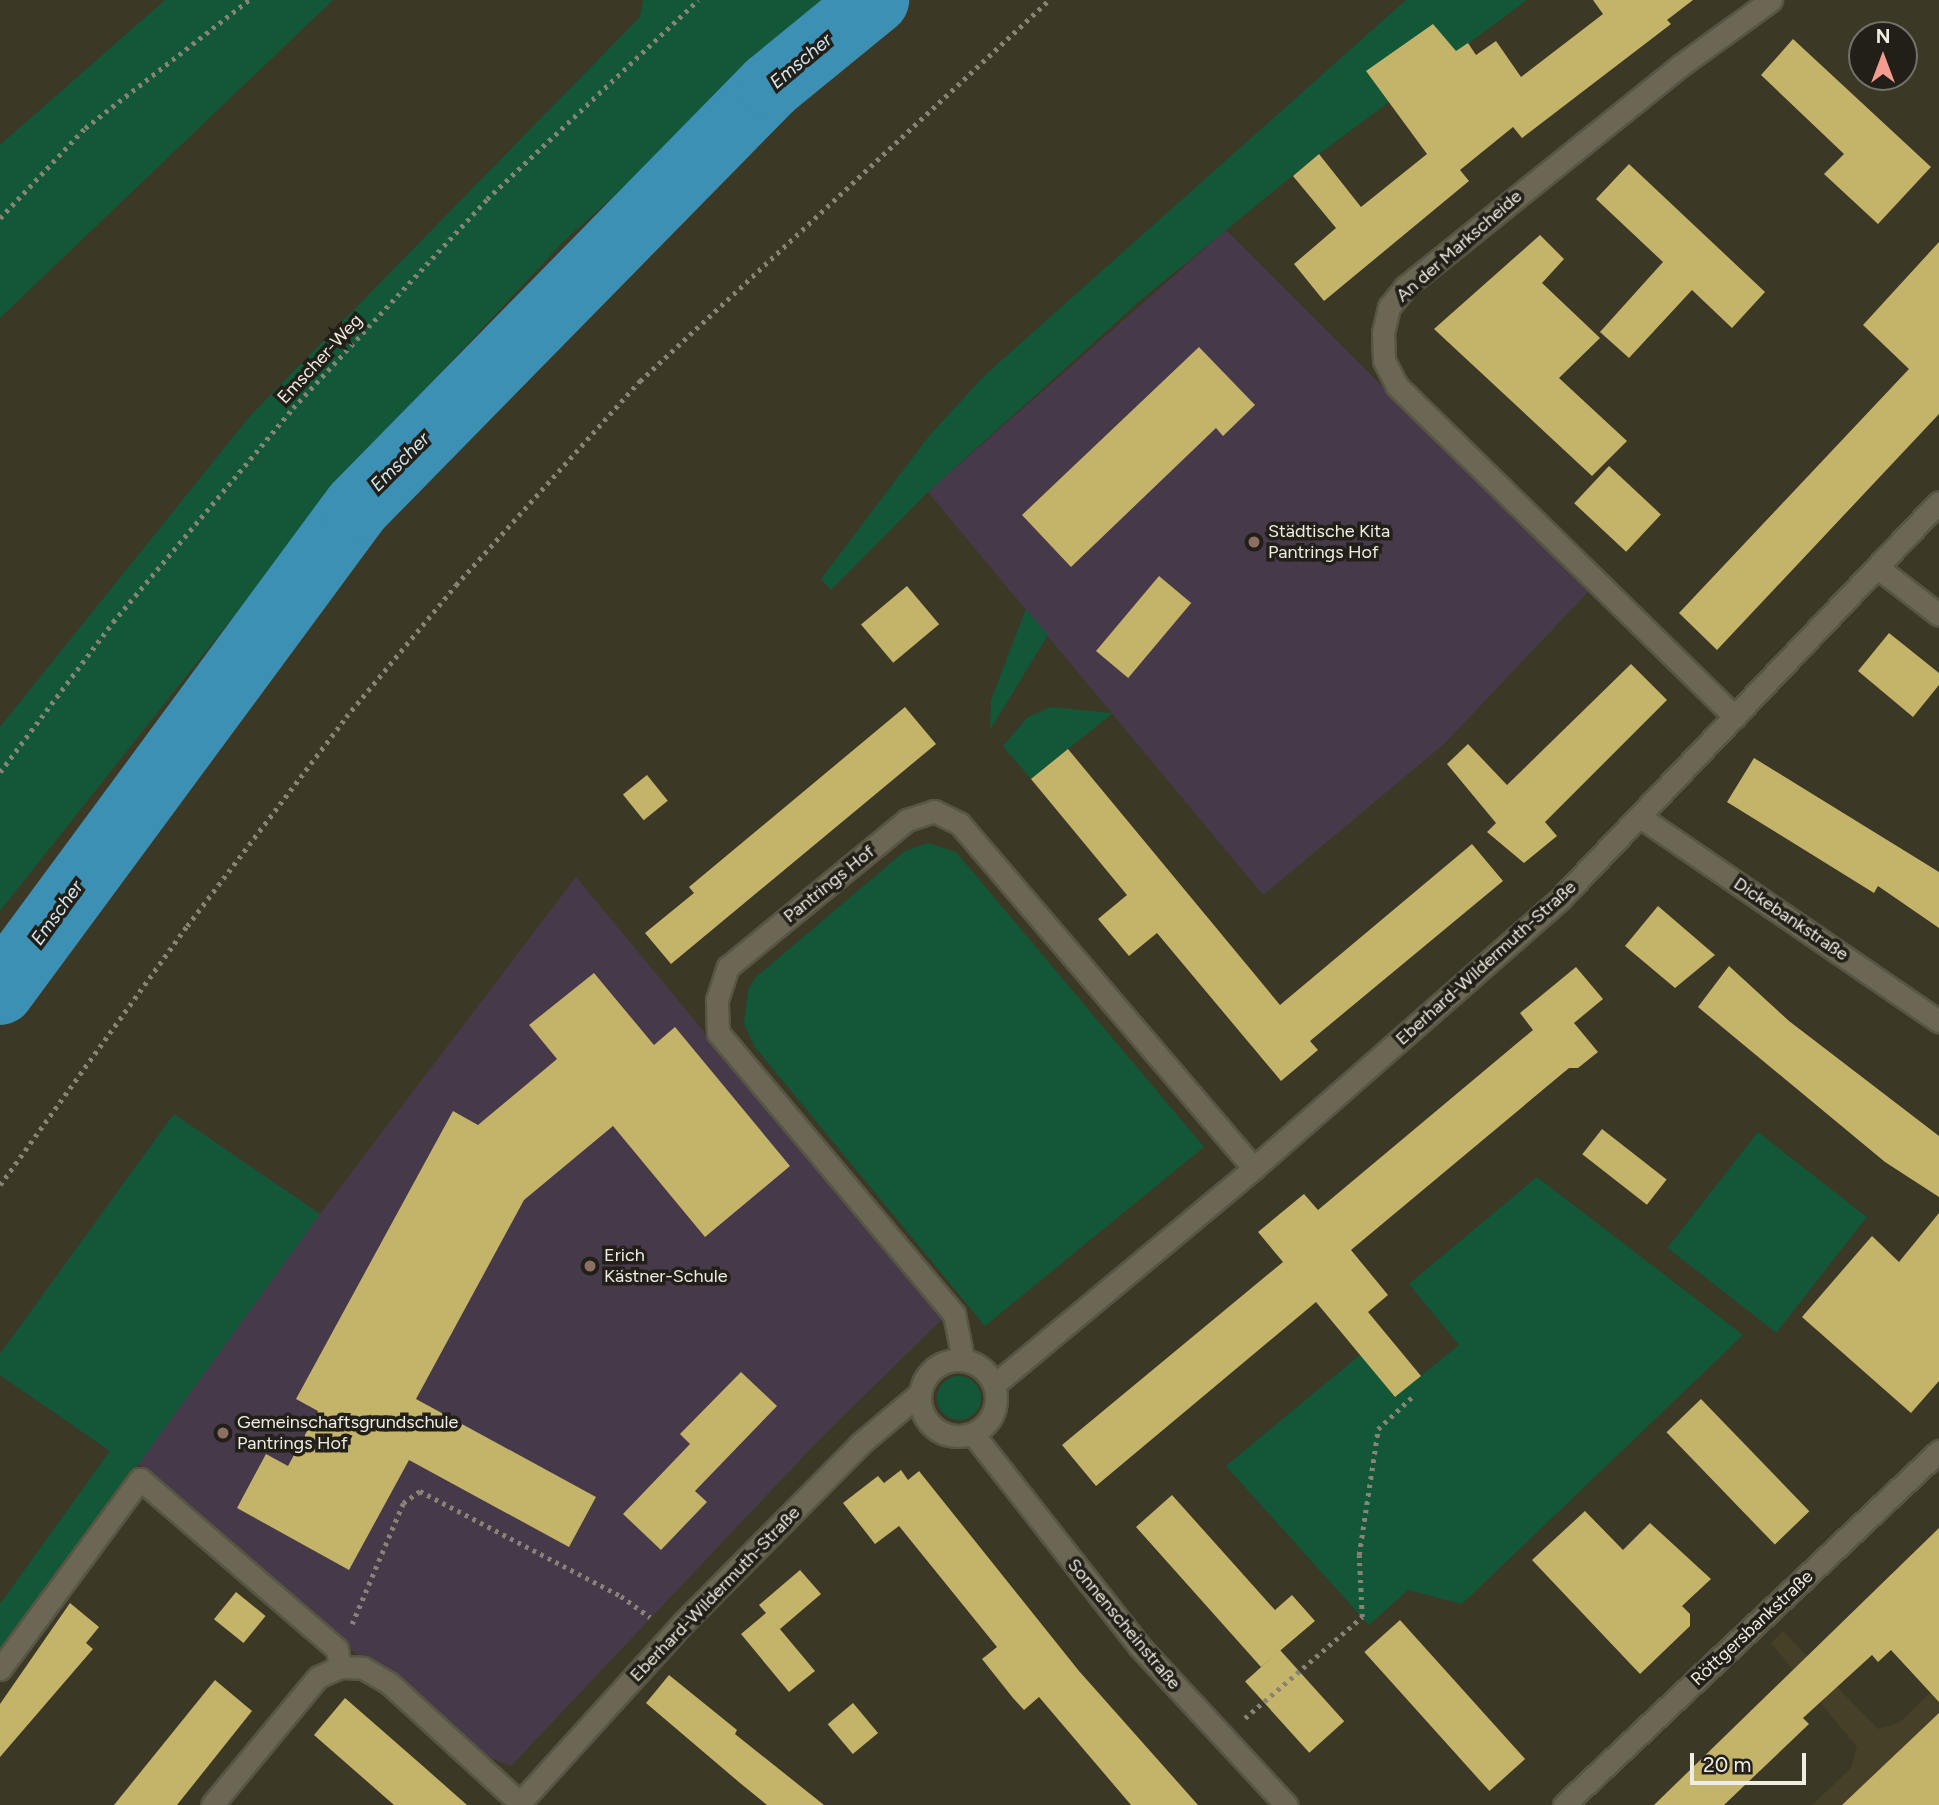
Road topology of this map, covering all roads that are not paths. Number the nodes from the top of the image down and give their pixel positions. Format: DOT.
graph roads {
  1 [pos="1771,0"];
  2 [pos="1939,502"];
  3 [pos="1877,567"];
  4 [pos="1939,615"];
  5 [pos="1735,718"];
  6 [pos="1642,818"];
  7 [pos="1939,1021"];
  8 [pos="1254,1168"];
  9 [pos="963,1359"];
  10 [pos="995,1384"];
  11 [pos="919,1394"];
  12 [pos="973,1434"];
  13 [pos="1939,1451"];
  14 [pos="340,1667"];
  15 [pos="0,1669"];
  16 [pos="519,1804"];
  17 [pos="212,1805"];
  18 [pos="1286,1805"];
  19 [pos="1564,1805"];
  1 -- 5 [label="street, An der Markscheide"];
  2 -- 3 [label="street, Eberhard-Wildermuth-Straße"];
  3 -- 4 [label="street"];
  3 -- 5 [label="street, Eberhard-Wildermuth-Straße"];
  5 -- 6 [label="street, Eberhard-Wildermuth-Straße"];
  6 -- 7 [label="street, Dickebankstraße"];
  6 -- 8 [label="street, Eberhard-Wildermuth-Straße"];
  8 -- 9 [label="street, Pantrings Hof"];
  8 -- 10 [label="street, Eberhard-Wildermuth-Straße"];
  9 -- 10 [label="street"];
  9 -- 11 [label="street"];
  10 -- 12 [label="street"];
  11 -- 12 [label="street"];
  11 -- 16 [label="street, Eberhard-Wildermuth-Straße"];
  12 -- 18 [label="street, Sonnenscheinstraße"];
  13 -- 19 [label="street, Röttgersbankstraße"];
  14 -- 15 [label="street"];
  14 -- 16 [label="street, Eberhard-Wildermuth-Straße"];
  14 -- 17 [label="street"];
}
